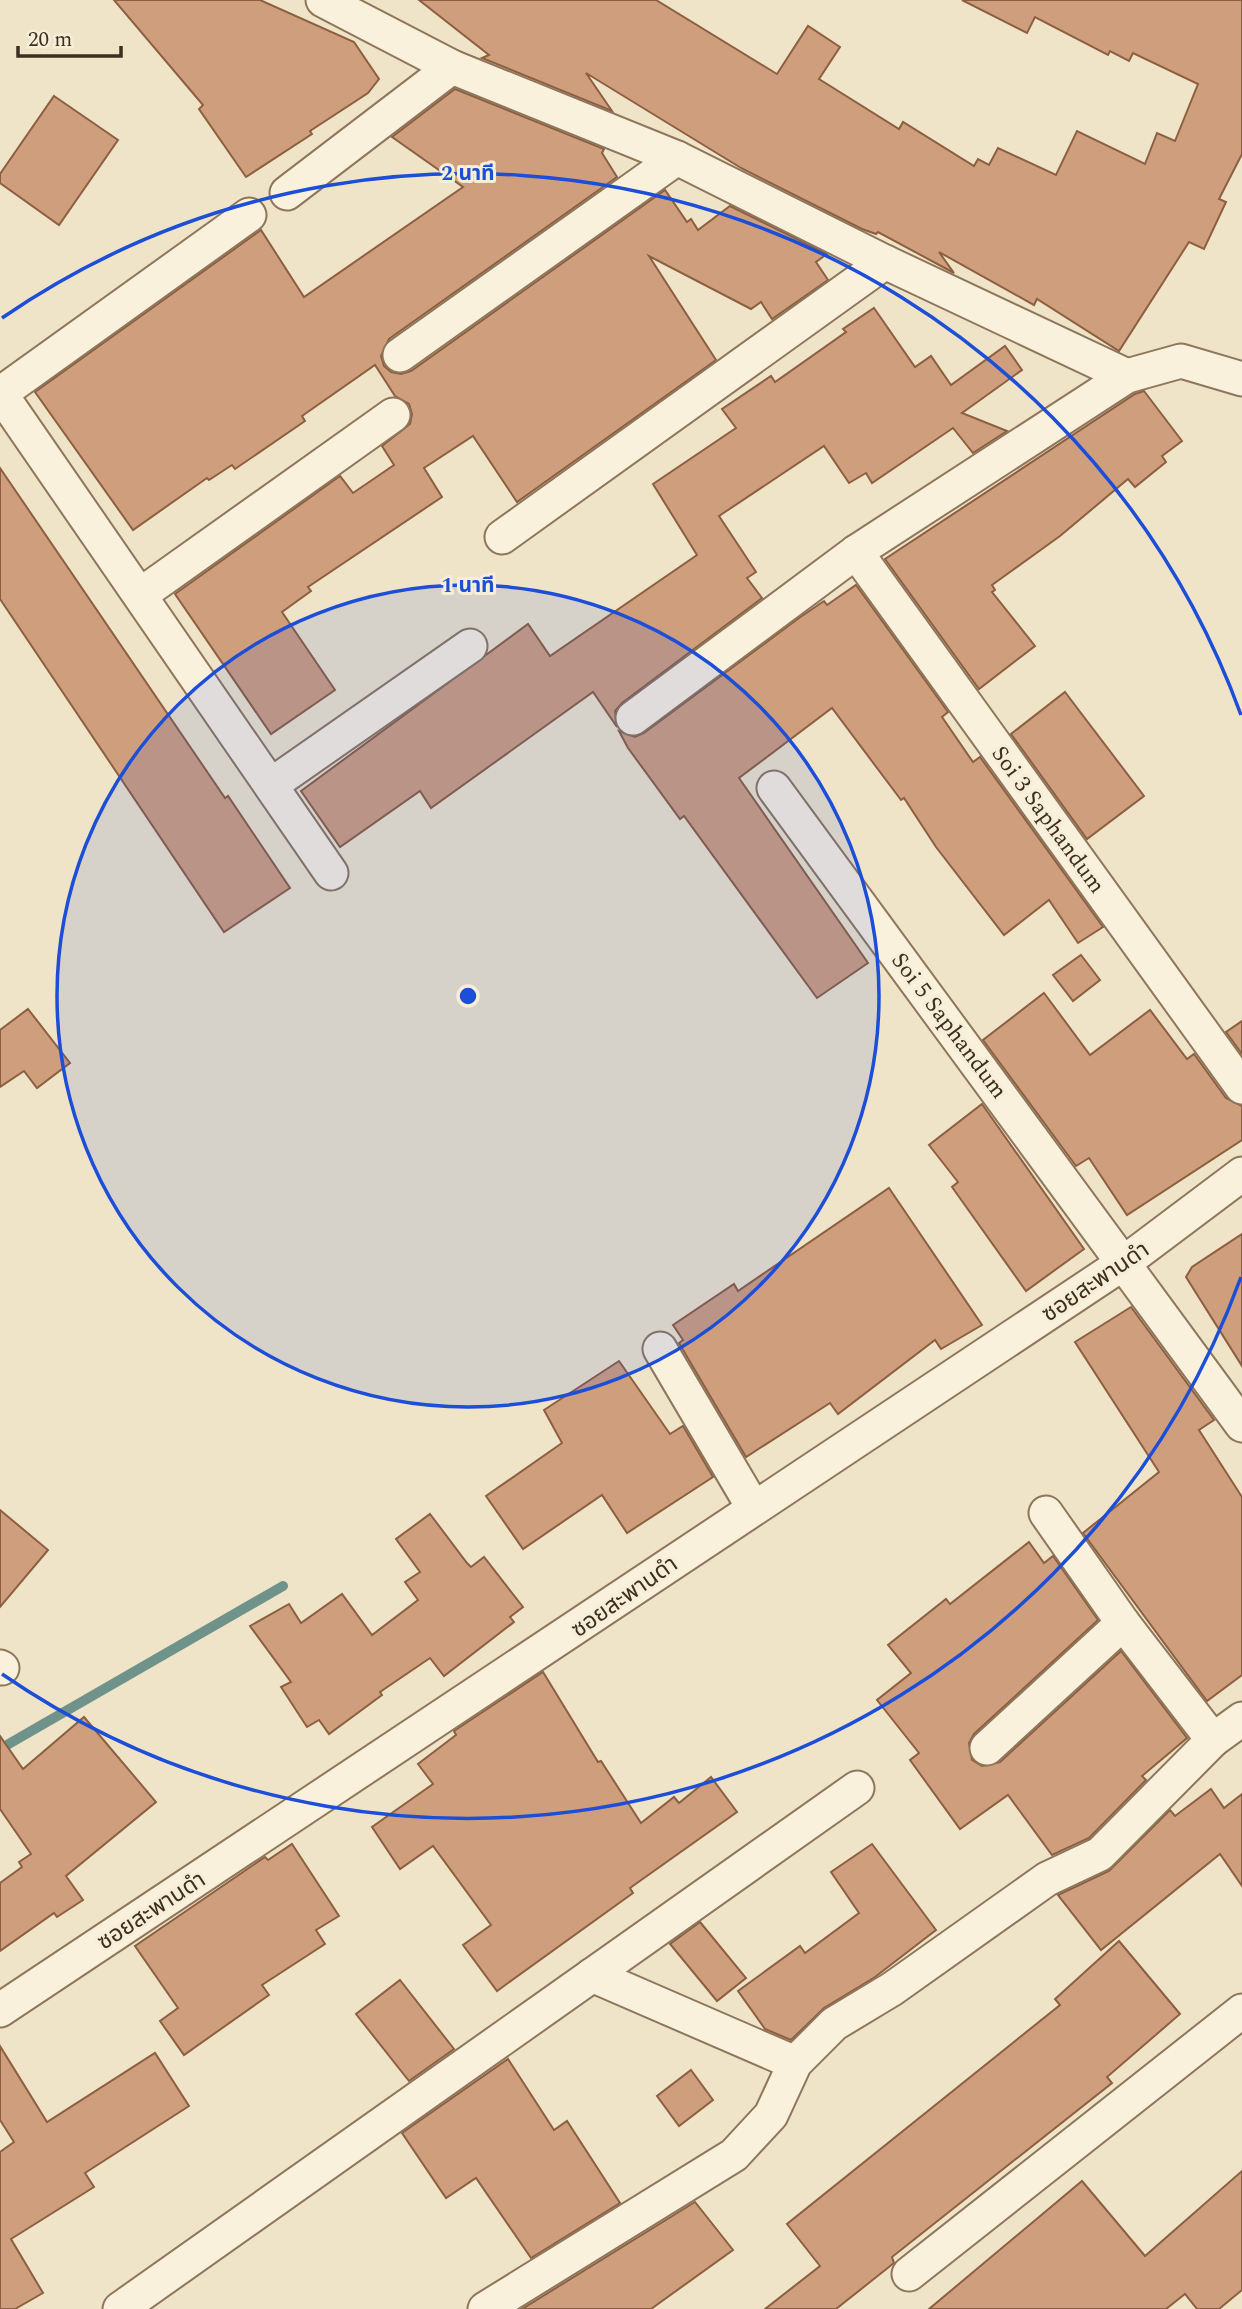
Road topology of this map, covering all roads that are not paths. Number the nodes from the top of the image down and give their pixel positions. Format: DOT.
graph roads {
  1 [pos="323,0"];
  2 [pos="452,67"];
  3 [pos="677,158"];
  4 [pos="287,193"];
  5 [pos="249,215"];
  6 [pos="886,262"];
  7 [pos="400,355"];
  8 [pos="1127,376"];
  9 [pos="1242,379"];
  10 [pos="0,393"];
  11 [pos="393,415"];
  12 [pos="502,537"];
  13 [pos="856,551"];
  14 [pos="140,595"];
  15 [pos="470,646"];
  16 [pos="633,718"];
  17 [pos="271,785"];
  18 [pos="774,789"];
  19 [pos="331,873"];
  20 [pos="1242,1087"];
  21 [pos="1242,1174"];
  22 [pos="1125,1262"];
  23 [pos="660,1349"];
  24 [pos="1242,1424"];
  25 [pos="752,1507"];
  26 [pos="1046,1514"];
  27 [pos="1123,1623"];
  28 [pos="1242,1719"];
  29 [pos="1213,1740"];
  30 [pos="987,1748"];
  31 [pos="857,1788"];
  32 [pos="592,1975"];
  33 [pos="0,2010"];
  34 [pos="1242,2011"];
  35 [pos="794,2063"];
  36 [pos="909,2274"];
  37 [pos="497,2306"];
  38 [pos="120,2309"];
  1 -- 2 [label="street"];
  2 -- 3 [label="street"];
  2 -- 4 [label="street"];
  3 -- 6 [label="street"];
  3 -- 7 [label="street"];
  5 -- 10 [label="street"];
  6 -- 8 [label="street"];
  6 -- 12 [label="street"];
  8 -- 9 [label="street"];
  8 -- 13 [label="street"];
  10 -- 14 [label="street"];
  11 -- 14 [label="street"];
  13 -- 16 [label="street"];
  13 -- 20 [label="street, Soi 3 Saphandum"];
  14 -- 17 [label="street"];
  15 -- 17 [label="street"];
  17 -- 19 [label="street"];
  18 -- 22 [label="street, Soi 5 Saphandum"];
  21 -- 22 [label="street, ซอยสะพานดำ"];
  22 -- 24 [label="street, Soi 5 Saphandum"];
  22 -- 25 [label="street, ซอยสะพานดำ"];
  23 -- 25 [label="street"];
  25 -- 33 [label="street, ซอยสะพานดำ"];
  26 -- 27 [label="street"];
  27 -- 29 [label="street"];
  27 -- 30 [label="street"];
  28 -- 29 [label="street"];
  29 -- 35 [label="street"];
  31 -- 32 [label="street"];
  32 -- 35 [label="street"];
  32 -- 38 [label="street"];
  34 -- 36 [label="street"];
  35 -- 37 [label="street"];
}
